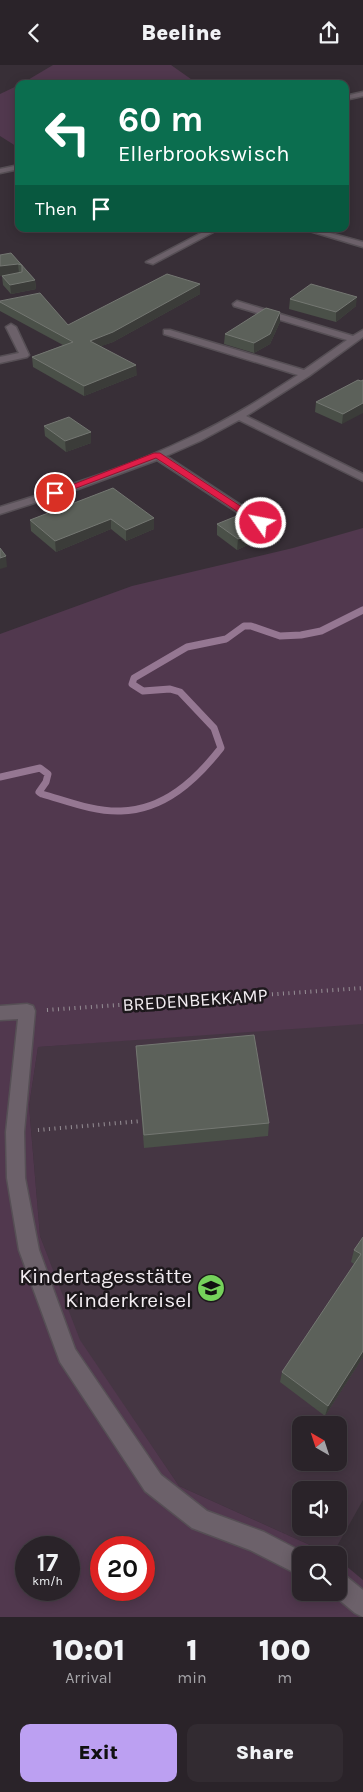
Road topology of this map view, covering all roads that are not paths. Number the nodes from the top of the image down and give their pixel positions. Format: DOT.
graph roads {
  1 [pos="363,94"];
  2 [pos="349,97"];
  3 [pos="15,168"];
  4 [pos="0,171"];
  5 [pos="209,232"];
  6 [pos="318,232"];
  7 [pos="363,245"];
  8 [pos="150,262"];
  9 [pos="237,304"];
  10 [pos="11,327"];
  11 [pos="167,332"];
  12 [pos="359,336"];
  13 [pos="0,359"];
  14 [pos="306,374"];
  15 [pos="238,417"];
  16 [pos="157,455"];
  17 [pos="363,478"];
  18 [pos="0,511"];
  19 [pos="261,523"];
  20 [pos="0,1013"];
  21 [pos="292,1559"];
  22 [pos="347,1592"];
  23 [pos="363,1605"];
  1 -- 2 [label="street"];
  3 -- 4 [label="street"];
  5 -- 8 [label="street"];
  6 -- 7 [label="street"];
  9 -- 12 [label="street"];
  10 -- 13 [label="street"];
  11 -- 14 [label="street"];
  12 -- 14 [label="street"];
  14 -- 15 [label="street"];
  15 -- 16 [label="street"];
  15 -- 17 [label="street"];
  16 -- 18 [label="street"];
  16 -- 19 [label="street"];
  20 -- 21 [label="street"];
  22 -- 23 [label="street"];
}
